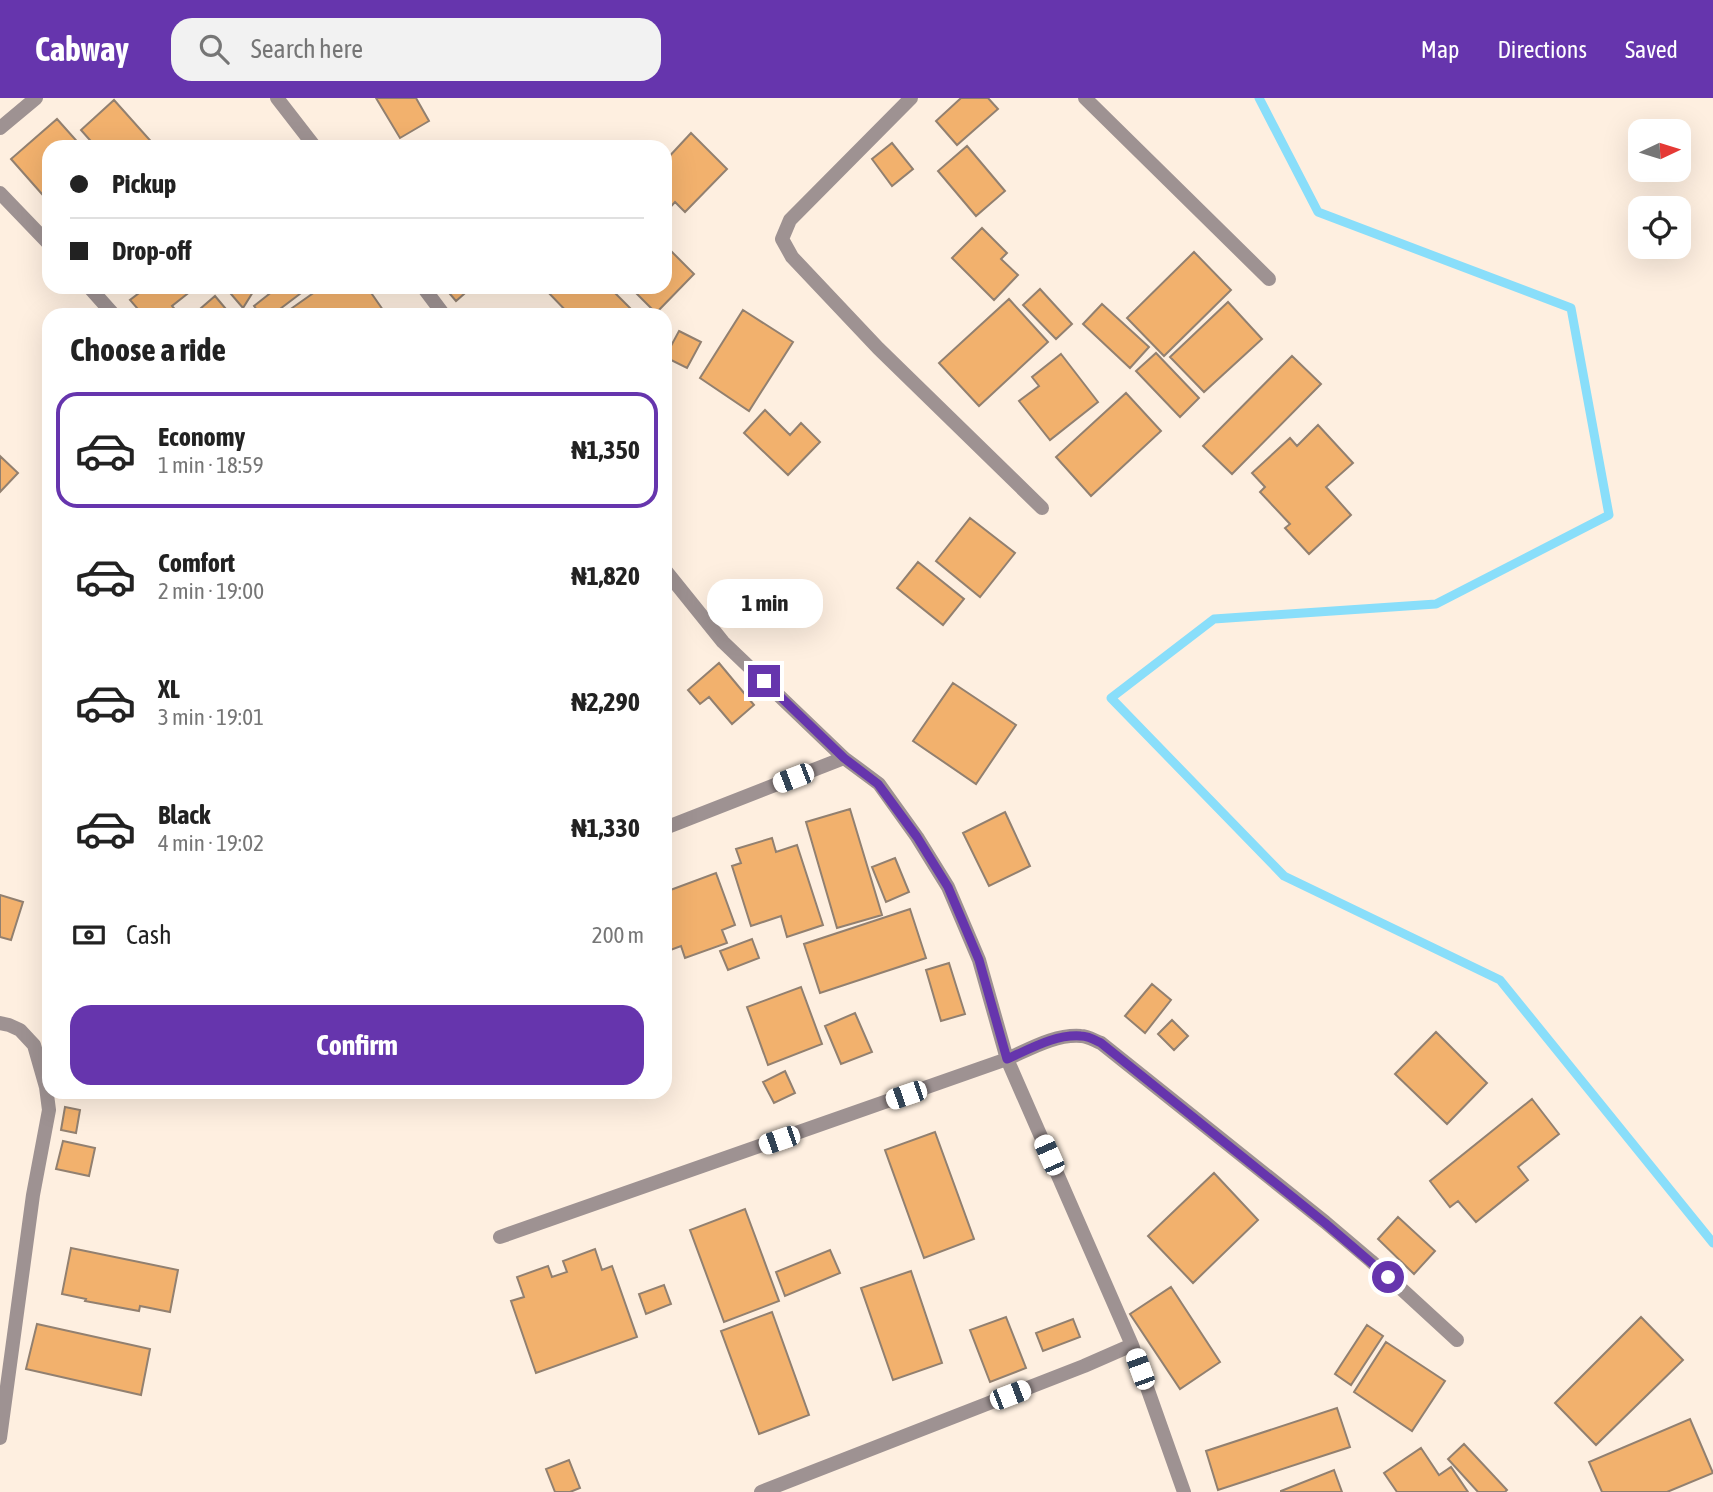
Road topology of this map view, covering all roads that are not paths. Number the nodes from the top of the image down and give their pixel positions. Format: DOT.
graph roads {
  1 [pos="36,98"];
  2 [pos="277,98"];
  3 [pos="911,98"];
  4 [pos="1085,98"];
  5 [pos="0,128"];
  6 [pos="310,140"];
  7 [pos="0,193"];
  8 [pos="42,237"];
  9 [pos="1269,279"];
  10 [pos="95,294"];
  11 [pos="108,308"];
  12 [pos="1042,508"];
  13 [pos="672,579"];
  14 [pos="844,758"];
  15 [pos="672,825"];
  16 [pos="0,1023"];
  17 [pos="1007,1059"];
  18 [pos="42,1073"];
  19 [pos="48,1099"];
  20 [pos="500,1237"];
  21 [pos="1457,1340"];
  22 [pos="1132,1345"];
  23 [pos="0,1438"];
  24 [pos="761,1492"];
  25 [pos="1184,1492"];
  1 -- 5 [label="street"];
  2 -- 6 [label="street"];
  3 -- 12 [label="street"];
  4 -- 9 [label="street"];
  7 -- 8 [label="street"];
  10 -- 11 [label="street"];
  13 -- 14 [label="street"];
  14 -- 15 [label="street"];
  14 -- 17 [label="street"];
  16 -- 18 [label="street"];
  17 -- 20 [label="street"];
  17 -- 21 [label="street"];
  17 -- 22 [label="street"];
  19 -- 23 [label="street"];
  22 -- 24 [label="street"];
  22 -- 25 [label="street"];
}
